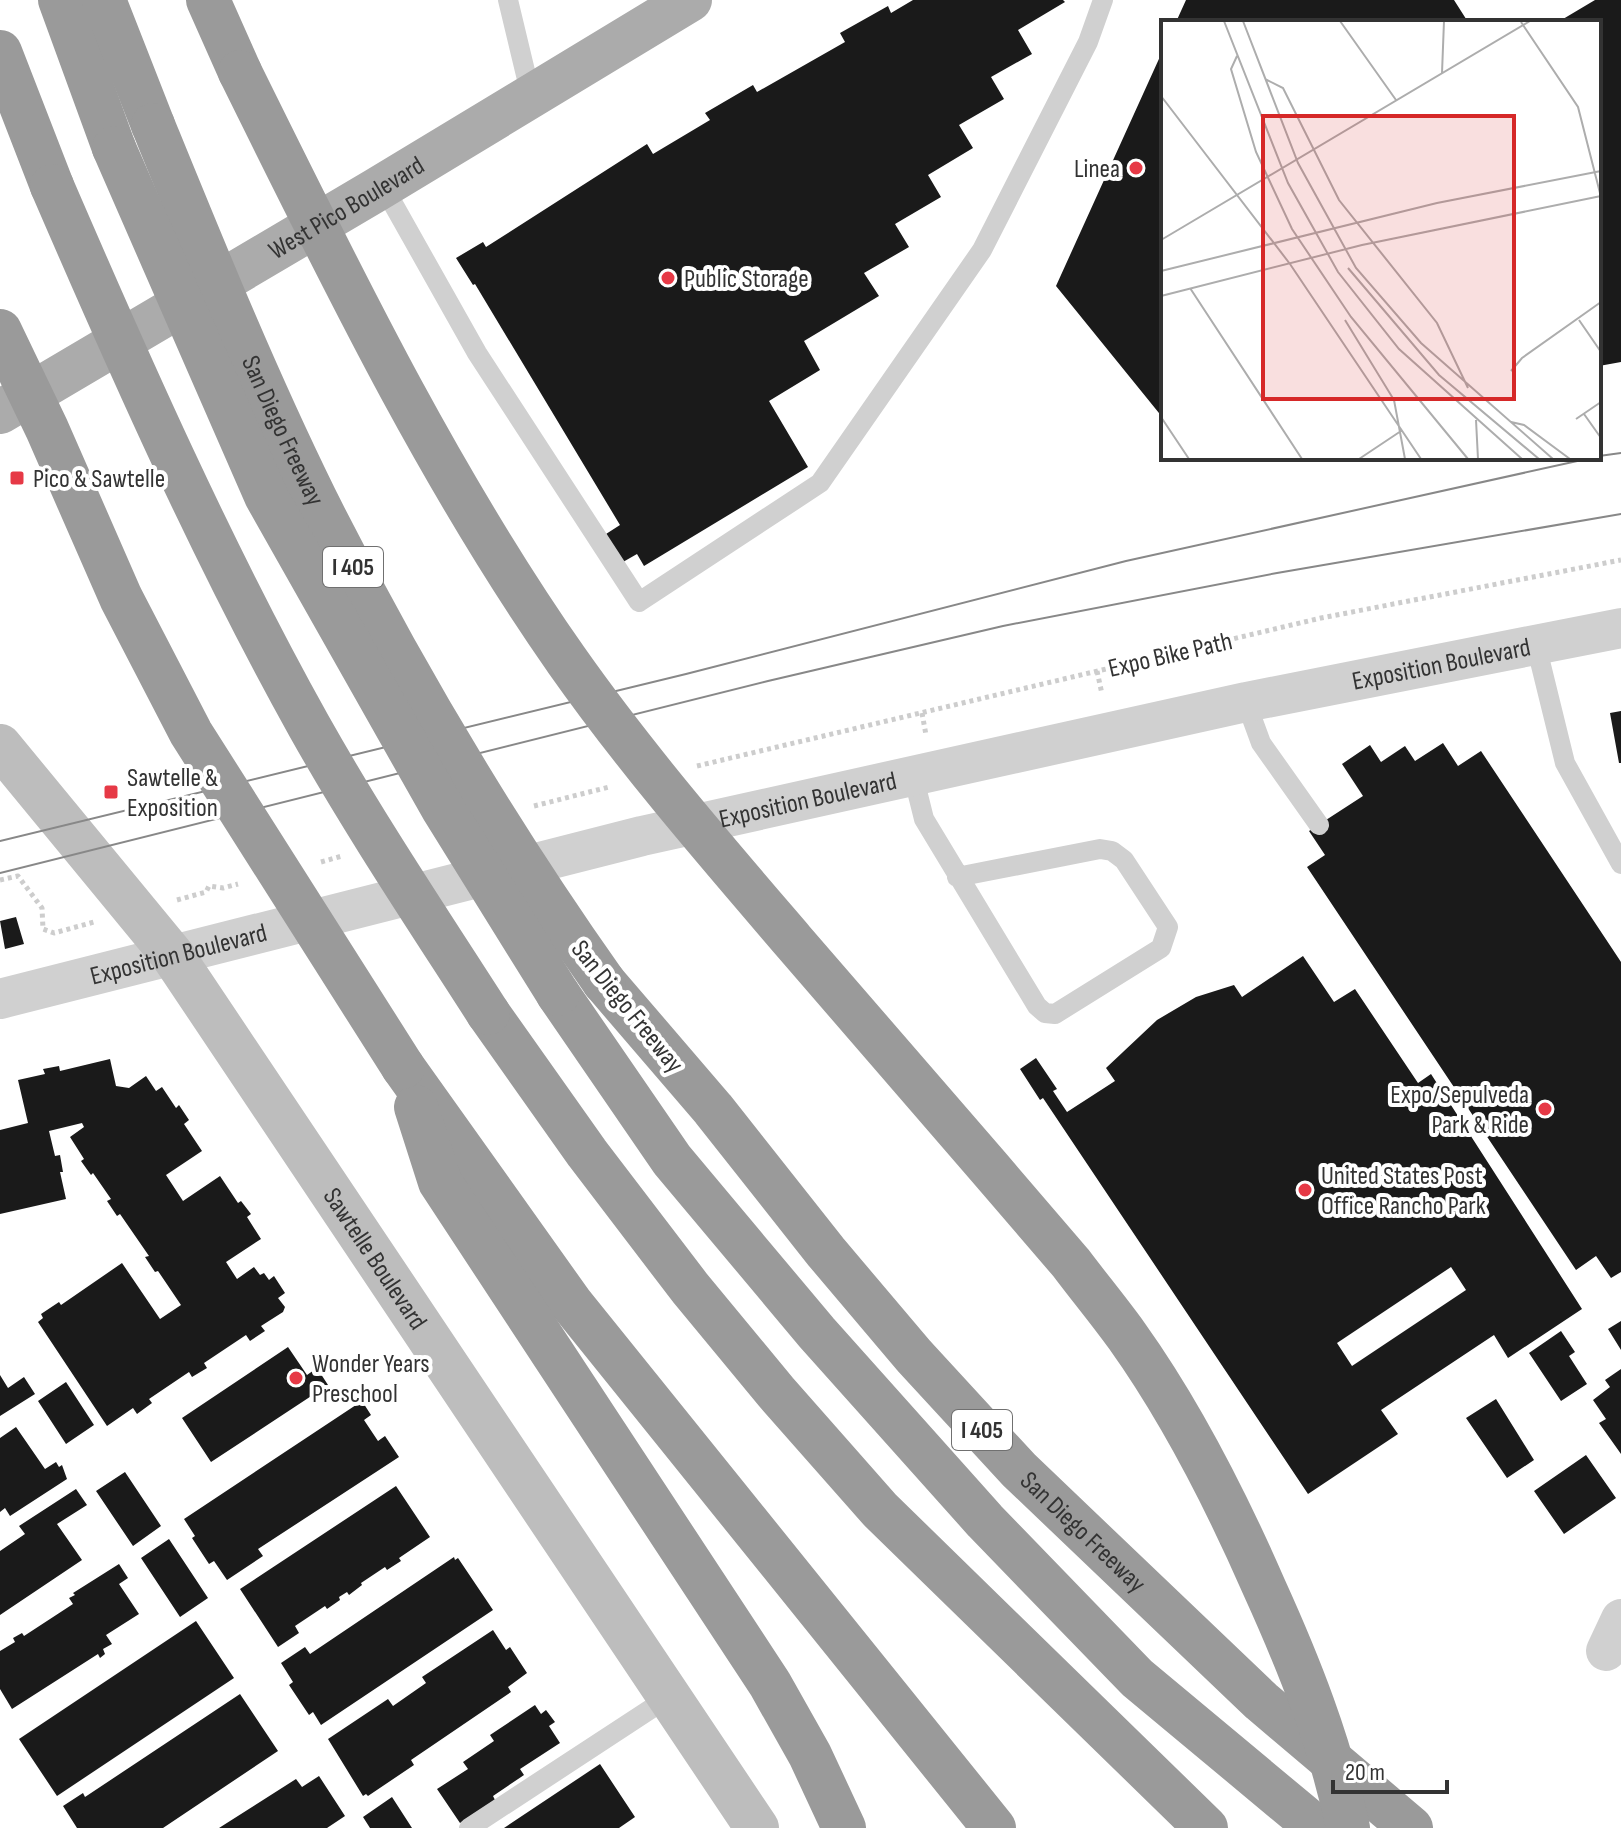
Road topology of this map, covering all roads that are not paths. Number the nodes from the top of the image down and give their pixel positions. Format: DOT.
graph roads {
  1 [pos="60,0"];
  2 [pos="104,0"];
  3 [pos="208,0"];
  4 [pos="508,0"];
  5 [pos="690,0"];
  6 [pos="1103,0"];
  7 [pos="0,52"];
  8 [pos="531,96"];
  9 [pos="383,186"];
  10 [pos="0,331"];
  11 [pos="0,412"];
  12 [pos="1621,628"];
  13 [pos="1536,645"];
  14 [pos="1246,702"];
  15 [pos="0,746"];
  16 [pos="913,775"];
  17 [pos="1319,825"];
  18 [pos="1621,864"];
  19 [pos="957,877"];
  20 [pos="173,956"];
  21 [pos="0,999"];
  22 [pos="403,1067"];
  23 [pos="880,1510"];
  24 [pos="669,1697"];
  25 [pos="469,1828"];
  26 [pos="757,1828"];
  27 [pos="844,1828"];
  28 [pos="994,1828"];
  29 [pos="1206,1828"];
  30 [pos="1273,1828"];
  31 [pos="1317,1828"];
  32 [pos="1348,1828"];
  33 [pos="1411,1828"];
  1 -- 31 [label="highway, bridge"];
  2 -- 33 [label="highway, San Diego Freeway / I 405, bridge"];
  3 -- 32 [label="highway, bridge"];
  4 -- 8 [label="lane"];
  5 -- 8 [label="main road, West Pico Boulevard"];
  6 -- 9 [label="lane"];
  7 -- 23 [label="highway, bridge"];
  8 -- 9 [label="main road, West Pico Boulevard"];
  9 -- 11 [label="main road, West Pico Boulevard"];
  10 -- 22 [label="highway, bridge"];
  12 -- 13 [label="street, Exposition Boulevard"];
  13 -- 14 [label="street, Exposition Boulevard"];
  13 -- 18 [label="lane"];
  14 -- 16 [label="street, Exposition Boulevard"];
  14 -- 17 [label="lane"];
  15 -- 20 [label="main road, Sawtelle Boulevard"];
  16 -- 19 [label="lane"];
  16 -- 20 [label="street, Exposition Boulevard"];
  19 -- 19 [label="lane"];
  20 -- 21 [label="street, Exposition Boulevard"];
  20 -- 24 [label="main road, Sawtelle Boulevard"];
  22 -- 27 [label="highway"];
  22 -- 28 [label="highway"];
  23 -- 29 [label="highway"];
  23 -- 30 [label="highway"];
  24 -- 25 [label="lane"];
  24 -- 26 [label="main road, Sawtelle Boulevard"];
}
